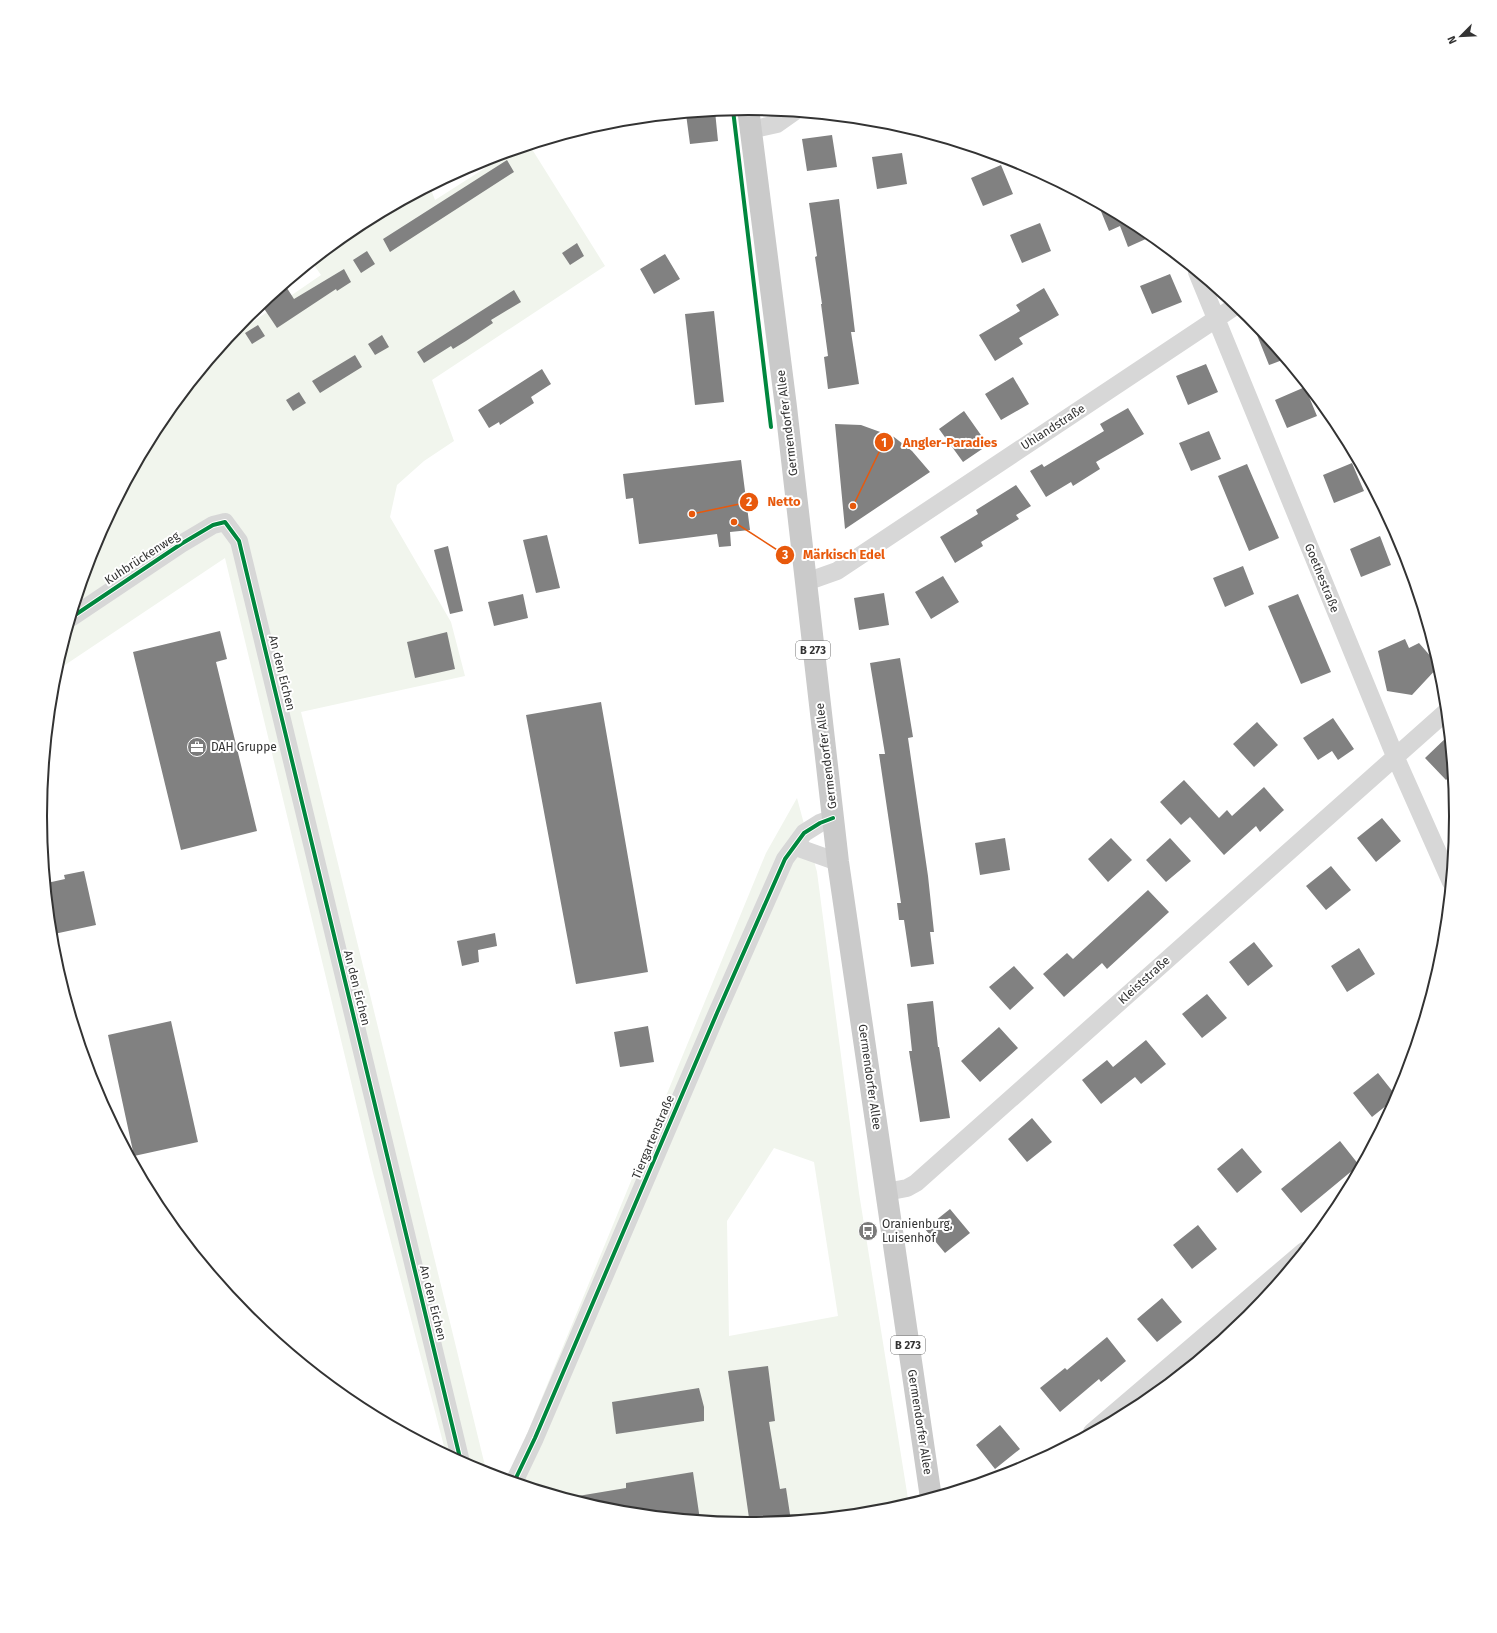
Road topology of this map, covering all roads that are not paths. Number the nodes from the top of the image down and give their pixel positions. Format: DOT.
graph roads {
  1 [pos="749,115"];
  2 [pos="787,117"];
  3 [pos="750,130"];
  4 [pos="1200,280"];
  5 [pos="1232,308"];
  6 [pos="1216,319"];
  7 [pos="225,522"];
  8 [pos="806,582"];
  9 [pos="77,613"];
  10 [pos="1442,715"];
  11 [pos="1395,756"];
  12 [pos="833,818"];
  13 [pos="796,847"];
  14 [pos="838,862"];
  15 [pos="1447,875"];
  16 [pos="886,1192"];
  17 [pos="1261,1295"];
  18 [pos="1244,1313"];
  19 [pos="1114,1415"];
  20 [pos="459,1456"];
  21 [pos="516,1478"];
  22 [pos="930,1494"];
  1 -- 3 [label="main road, Germendorfer Allee / B 273"];
  2 -- 3 [label="street"];
  3 -- 8 [label="main road, Germendorfer Allee / B 273"];
  4 -- 6 [label="street, Goethestraße"];
  5 -- 6 [label="street, Uhlandstraße"];
  6 -- 8 [label="street, Uhlandstraße"];
  6 -- 11 [label="street, Goethestraße"];
  7 -- 9 [label="street, Kuhbrückenweg"];
  7 -- 20 [label="street, An den Eichen"];
  8 -- 12 [label="main road, Germendorfer Allee / B 273"];
  10 -- 11 [label="street, Kleiststraße"];
  11 -- 15 [label="street, Goethestraße"];
  11 -- 16 [label="street, Kleiststraße"];
  12 -- 13 [label="street, Tiergartenstraße"];
  12 -- 14 [label="main road, Germendorfer Allee / B 273"];
  13 -- 14 [label="street"];
  13 -- 21 [label="street, Tiergartenstraße"];
  14 -- 16 [label="main road, Germendorfer Allee / B 273"];
  16 -- 22 [label="main road, Germendorfer Allee / B 273"];
  17 -- 18 [label="street"];
  18 -- 19 [label="street"];
}
